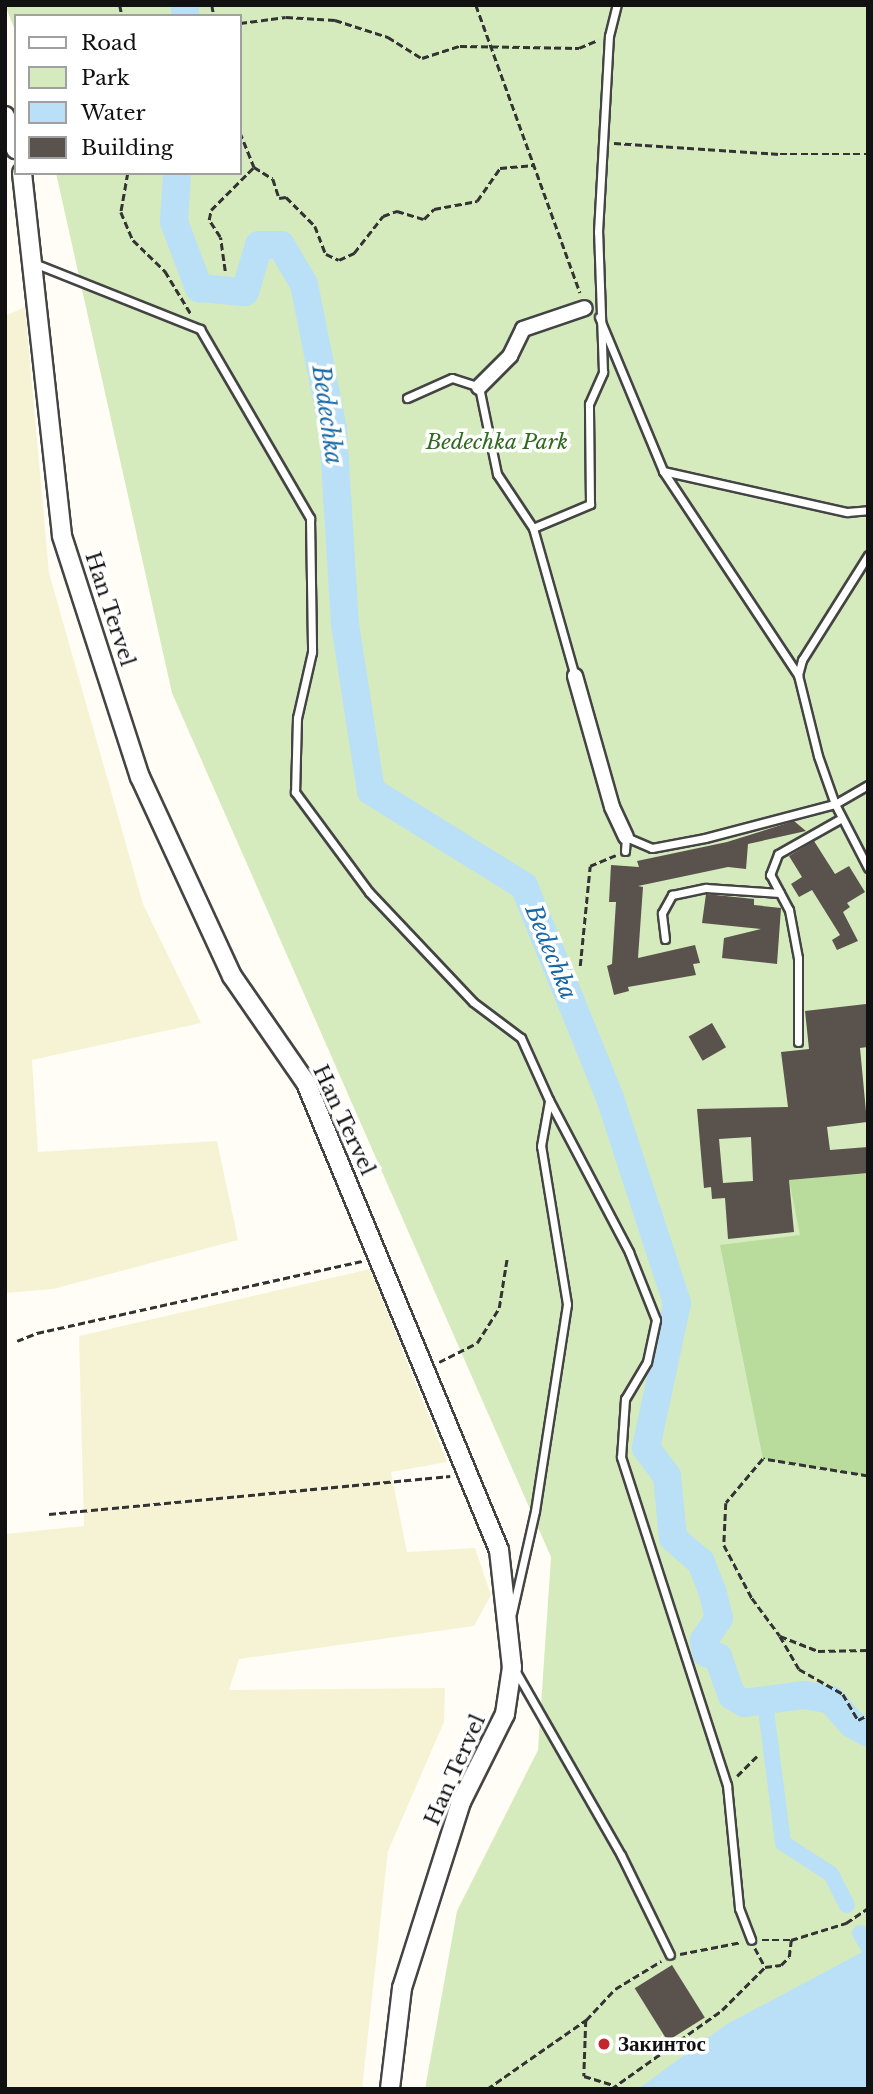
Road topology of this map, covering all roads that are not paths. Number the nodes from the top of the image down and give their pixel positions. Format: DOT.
graph roads {
  1 [pos="617,5"];
  2 [pos="5,116"];
  3 [pos="14,143"];
  4 [pos="22,175"];
  5 [pos="33,262"];
  6 [pos="585,308"];
  7 [pos="599,317"];
  8 [pos="479,387"];
  9 [pos="407,398"];
  10 [pos="663,471"];
  11 [pos="868,510"];
  12 [pos="533,528"];
  13 [pos="868,555"];
  14 [pos="798,675"];
  15 [pos="575,676"];
  16 [pos="868,785"];
  17 [pos="835,804"];
  18 [pos="842,818"];
  19 [pos="625,844"];
  20 [pos="868,868"];
  21 [pos="780,893"];
  22 [pos="665,939"];
  23 [pos="799,1042"];
  24 [pos="549,1100"];
  25 [pos="509,1629"];
  26 [pos="512,1667"];
  27 [pos="751,1940"];
  28 [pos="670,1955"];
  29 [pos="390,2089"];
  1 -- 7 [label="lane"];
  2 -- 3 [label="street"];
  4 -- 5 [label="street, Han Tervel"];
  5 -- 24 [label="lane"];
  5 -- 25 [label="street, Han Tervel"];
  6 -- 8 [label="street"];
  7 -- 10 [label="lane"];
  7 -- 12 [label="lane"];
  8 -- 9 [label="lane"];
  8 -- 12 [label="lane"];
  10 -- 11 [label="lane"];
  10 -- 14 [label="lane"];
  12 -- 15 [label="lane"];
  13 -- 14 [label="lane"];
  14 -- 17 [label="lane"];
  15 -- 19 [label="street"];
  16 -- 17 [label="lane"];
  17 -- 18 [label="lane"];
  17 -- 19 [label="lane"];
  18 -- 20 [label="lane"];
  18 -- 21 [label="lane"];
  21 -- 22 [label="lane"];
  21 -- 23 [label="lane"];
  24 -- 25 [label="lane"];
  24 -- 27 [label="lane"];
  25 -- 26 [label="street, Han Tervel"];
  26 -- 28 [label="lane"];
  26 -- 29 [label="street, Han Tervel"];
}
